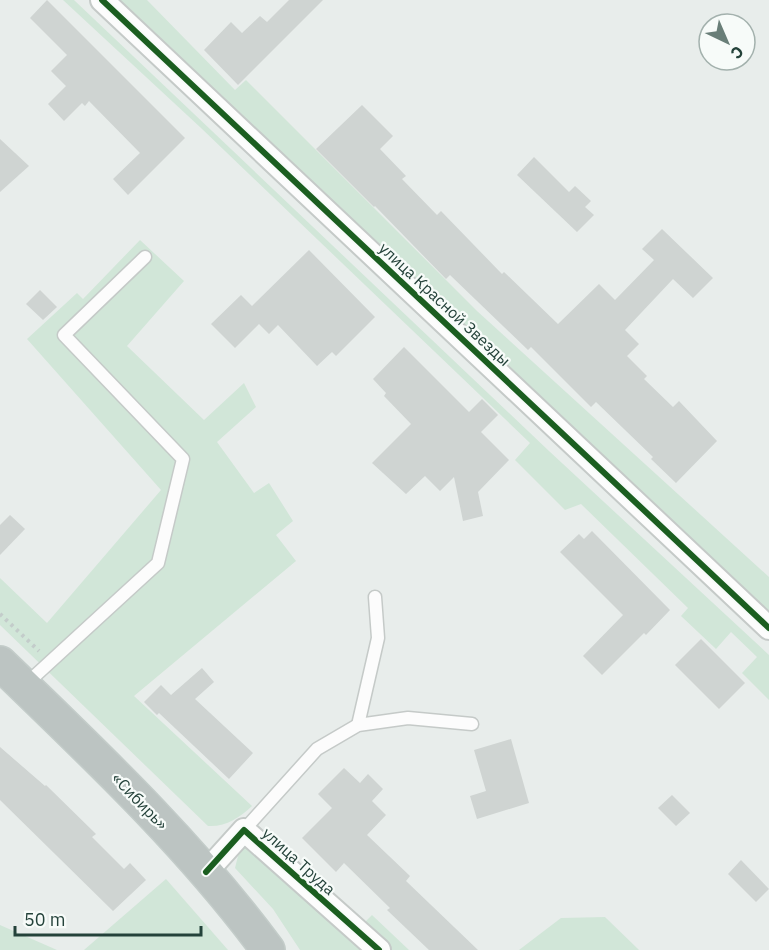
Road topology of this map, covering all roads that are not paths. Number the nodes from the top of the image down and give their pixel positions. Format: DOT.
graph roads {
  1 [pos="102,0"];
  2 [pos="145,257"];
  3 [pos="375,597"];
  4 [pos="769,628"];
  5 [pos="0,663"];
  6 [pos="24,686"];
  7 [pos="472,724"];
  8 [pos="358,725"];
  9 [pos="244,830"];
  10 [pos="206,872"];
  11 [pos="268,950"];
  12 [pos="379,950"];
  1 -- 4 [label="street, улица Красной Звезды"];
  2 -- 6 [label="lane"];
  3 -- 8 [label="lane"];
  5 -- 6 [label="highway, «Сибирь»"];
  6 -- 10 [label="highway, «Сибирь»"];
  7 -- 8 [label="lane, улица Труда"];
  8 -- 9 [label="lane, улица Труда"];
  9 -- 10 [label="street, улица Труда"];
  9 -- 12 [label="street, улица Труда"];
  10 -- 11 [label="highway, «Сибирь»"];
}
